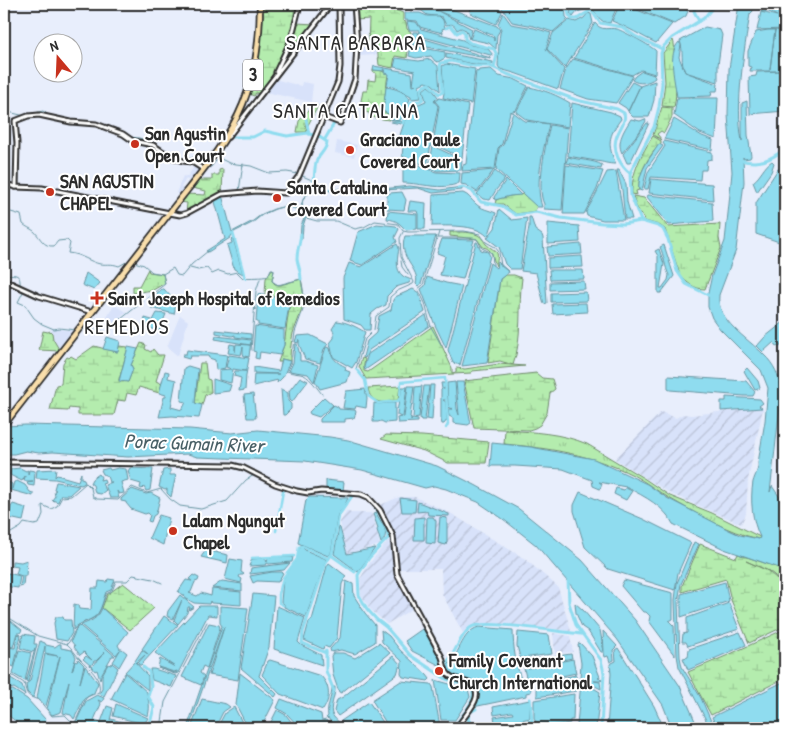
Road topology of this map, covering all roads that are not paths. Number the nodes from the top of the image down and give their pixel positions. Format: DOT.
graph roads {
  1 [pos="260,4"];
  2 [pos="300,4"];
  3 [pos="331,4"];
  4 [pos="339,4"];
  5 [pos="354,4"];
  6 [pos="273,77"];
  7 [pos="237,117"];
  8 [pos="244,117"];
  9 [pos="324,117"];
  10 [pos="224,141"];
  11 [pos="203,169"];
  12 [pos="4,184"];
  13 [pos="16,187"];
  14 [pos="169,214"];
  15 [pos="4,280"];
  16 [pos="93,312"];
  17 [pos="8,418"];
  18 [pos="4,426"];
  19 [pos="4,462"];
  20 [pos="457,728"];
  1 -- 7 [label="highway, 3"];
  2 -- 6 [label="street"];
  3 -- 6 [label="street"];
  4 -- 9 [label="street"];
  5 -- 9 [label="street"];
  6 -- 8 [label="street"];
  7 -- 8 [label="street"];
  7 -- 10 [label="highway, 3"];
  8 -- 10 [label="street"];
  9 -- 14 [label="street"];
  10 -- 11 [label="highway, 3"];
  11 -- 13 [label="street"];
  11 -- 14 [label="highway, 3"];
  12 -- 13 [label="street"];
  13 -- 14 [label="street"];
  14 -- 16 [label="highway, 3"];
  15 -- 16 [label="street"];
  16 -- 17 [label="highway, 3"];
  17 -- 18 [label="highway, 3"];
  19 -- 20 [label="street"];
}
